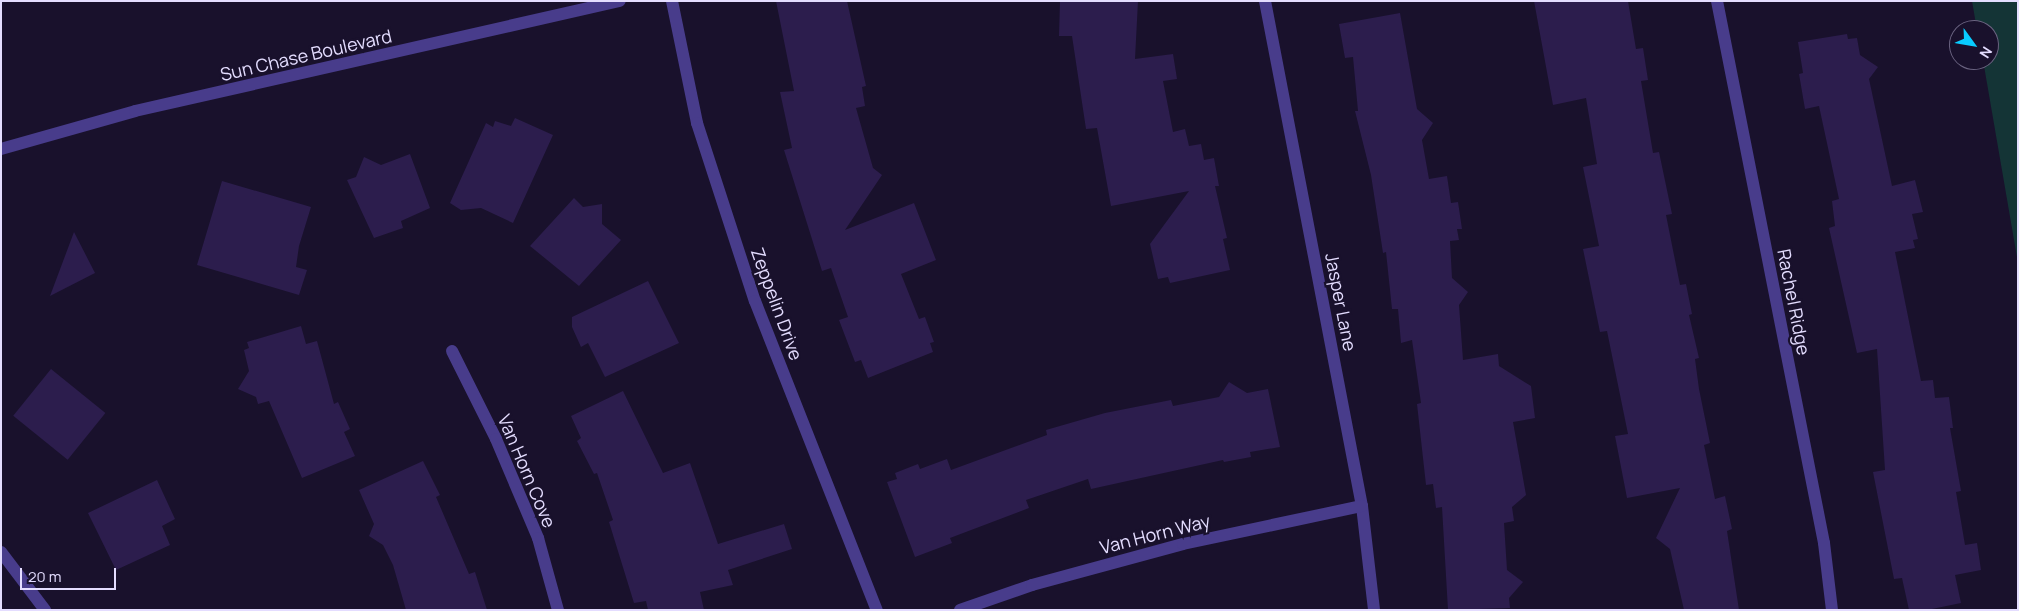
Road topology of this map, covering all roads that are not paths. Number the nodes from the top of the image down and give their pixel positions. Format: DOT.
graph roads {
  1 [pos="620,1"];
  2 [pos="672,1"];
  3 [pos="1265,1"];
  4 [pos="1717,1"];
  5 [pos="1,149"];
  6 [pos="452,352"];
  7 [pos="1362,506"];
  8 [pos="1,552"];
  9 [pos="45,610"];
  10 [pos="558,610"];
  11 [pos="877,610"];
  12 [pos="960,610"];
  13 [pos="1374,610"];
  14 [pos="1832,610"];
  1 -- 5 [label="street, Sun Chase Boulevard"];
  2 -- 11 [label="street, Zeppelin Drive"];
  3 -- 7 [label="street, Jasper Lane"];
  4 -- 14 [label="street, Rachel Ridge"];
  6 -- 10 [label="street, Van Horn Cove"];
  7 -- 12 [label="street, Van Horn Way"];
  7 -- 13 [label="street, Jasper Lane"];
  8 -- 9 [label="street"];
}
